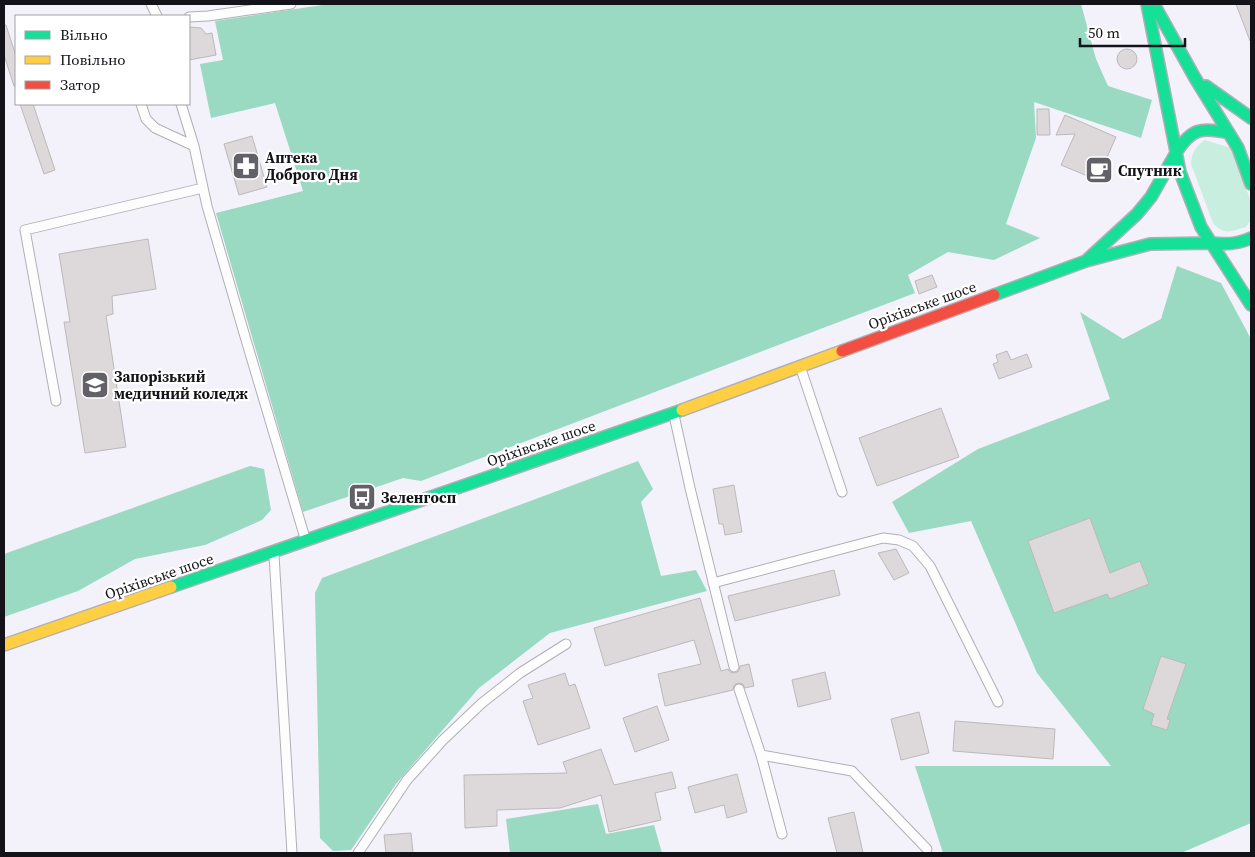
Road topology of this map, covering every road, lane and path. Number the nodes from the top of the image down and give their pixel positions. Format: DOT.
graph roads {
  1 [pos="151,4"];
  2 [pos="291,4"];
  3 [pos="1147,4"];
  4 [pos="1154,4"];
  5 [pos="158,15"];
  6 [pos="190,17"];
  7 [pos="1195,78"];
  8 [pos="141,105"];
  9 [pos="181,105"];
  10 [pos="1251,118"];
  11 [pos="1229,133"];
  12 [pos="1244,138"];
  13 [pos="194,146"];
  14 [pos="1176,153"];
  15 [pos="1251,184"];
  16 [pos="203,188"];
  17 [pos="1251,238"];
  18 [pos="1212,243"];
  19 [pos="1086,261"];
  20 [pos="1251,305"];
  21 [pos="800,366"];
  22 [pos="56,401"];
  23 [pos="673,413"];
  24 [pos="842,492"];
  25 [pos="306,540"];
  26 [pos="274,552"];
  27 [pos="714,583"];
  28 [pos="566,644"];
  29 [pos="4,645"];
  30 [pos="734,668"];
  31 [pos="739,689"];
  32 [pos="998,702"];
  33 [pos="761,755"];
  34 [pos="782,834"];
  35 [pos="927,849"];
  36 [pos="292,853"];
  37 [pos="358,853"];
  1 -- 5 [label="lane"];
  2 -- 6 [label="lane"];
  3 -- 14 [label="main road"];
  4 -- 7 [label="main road"];
  7 -- 10 [label="main road"];
  7 -- 11 [label="main road"];
  8 -- 13 [label="lane"];
  9 -- 13 [label="lane"];
  11 -- 12 [label="main road, Оріхівське шосе"];
  11 -- 14 [label="main road, Оріхівське шосе"];
  11 -- 15 [label="main road"];
  13 -- 16 [label="lane"];
  14 -- 18 [label="main road"];
  14 -- 19 [label="main road, Оріхівське шосе"];
  16 -- 22 [label="lane"];
  16 -- 25 [label="lane"];
  17 -- 18 [label="main road, Оріхівське шосе"];
  18 -- 19 [label="main road, Оріхівське шосе"];
  18 -- 20 [label="main road"];
  19 -- 21 [label="main road, Оріхівське шосе"];
  21 -- 23 [label="main road, Оріхівське шосе"];
  21 -- 24 [label="lane"];
  23 -- 25 [label="main road, Оріхівське шосе"];
  23 -- 27 [label="lane"];
  25 -- 26 [label="main road, Оріхівське шосе"];
  26 -- 29 [label="main road, Оріхівське шосе"];
  26 -- 36 [label="lane"];
  27 -- 30 [label="lane"];
  27 -- 32 [label="lane"];
  28 -- 37 [label="lane"];
  31 -- 33 [label="lane"];
  33 -- 34 [label="lane"];
  33 -- 35 [label="lane"];
}
